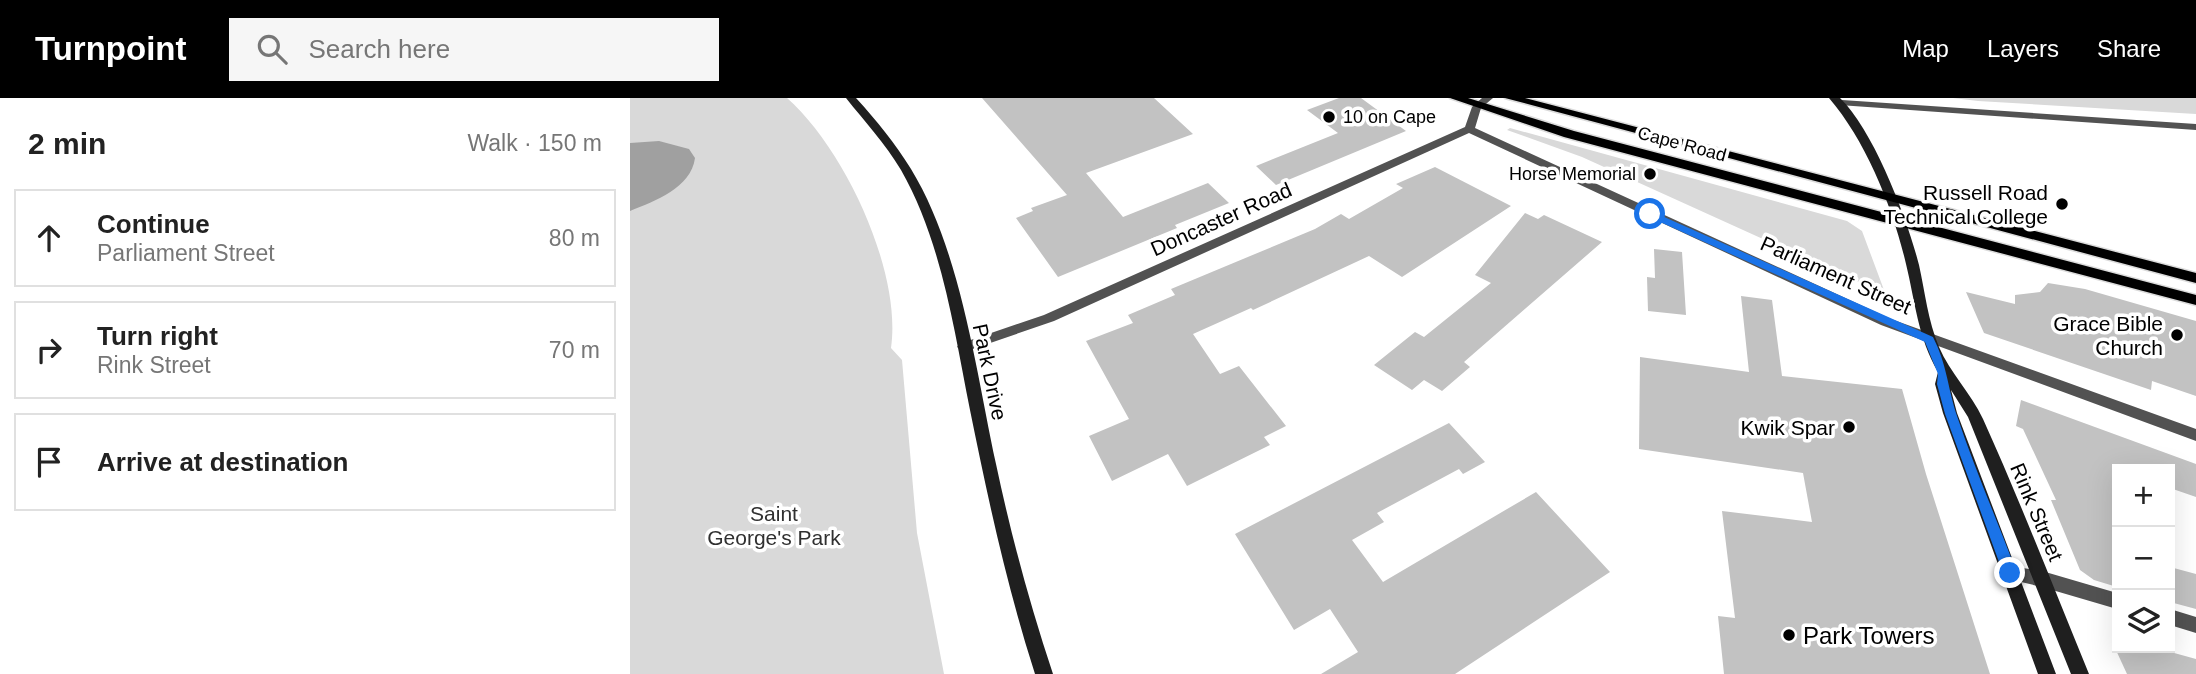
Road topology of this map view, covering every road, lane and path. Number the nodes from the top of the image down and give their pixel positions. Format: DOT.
graph roads {
  1 [pos="851,98"];
  2 [pos="1455,98"];
  3 [pos="1511,98"];
  4 [pos="1838,100"];
  5 [pos="1483,102"];
  6 [pos="2196,127"];
  7 [pos="1469,129"];
  8 [pos="1889,199"];
  9 [pos="1900,223"];
  10 [pos="2196,278"];
  11 [pos="2196,300"];
  12 [pos="1929,340"];
  13 [pos="964,347"];
  14 [pos="1944,374"];
  15 [pos="2196,435"];
  16 [pos="2010,573"];
  17 [pos="2042,579"];
  18 [pos="2112,600"];
  19 [pos="2175,619"];
  20 [pos="2196,625"];
  21 [pos="1044,674"];
  22 [pos="2047,674"];
  23 [pos="2080,674"];
  1 -- 13 [label="street, Park Drive"];
  2 -- 5 [label="main road, Cape Road"];
  3 -- 8 [label="main road, Cape Road"];
  4 -- 6 [label="street"];
  4 -- 8 [label="street, Rink Street"];
  5 -- 7 [label="street"];
  5 -- 9 [label="main road, Cape Road"];
  7 -- 12 [label="street, Parliament Street"];
  7 -- 13 [label="street, Doncaster Road"];
  8 -- 9 [label="street, Rink Street"];
  8 -- 10 [label="main road, Cape Road"];
  9 -- 11 [label="main road, Cape Road"];
  9 -- 12 [label="street, Rink Street"];
  12 -- 14 [label="street, Rink Street"];
  12 -- 15 [label="street, Parliament Street"];
  13 -- 21 [label="street, Park Drive"];
  14 -- 16 [label="street, Rink Street"];
  14 -- 17 [label="street, Rink Street"];
  16 -- 17 [label="street"];
  16 -- 22 [label="street, Rink Street"];
  17 -- 18 [label="street"];
  17 -- 23 [label="street, Rink Street"];
  19 -- 20 [label="street"];
}
